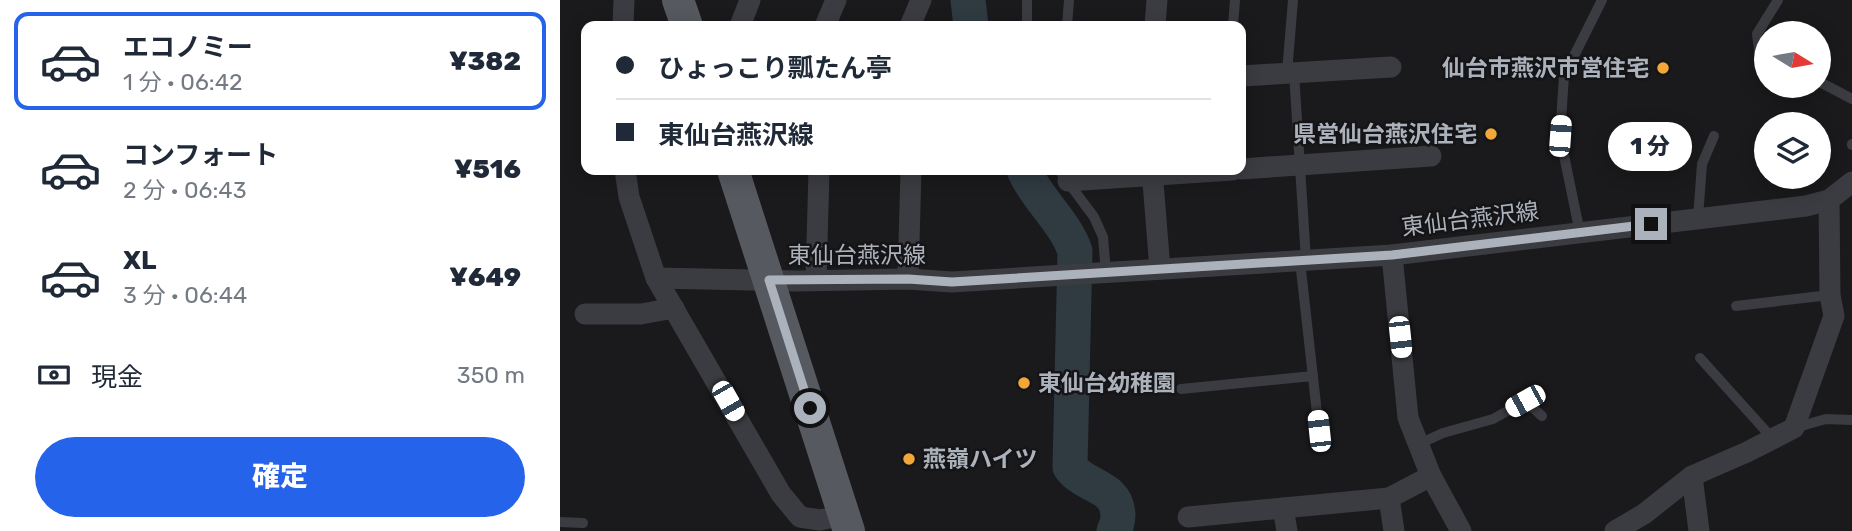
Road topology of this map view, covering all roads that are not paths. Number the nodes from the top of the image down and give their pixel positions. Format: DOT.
graph roads {
  1 [pos="624,0"];
  2 [pos="678,0"];
  3 [pos="750,0"];
  4 [pos="836,0"];
  5 [pos="921,0"];
  6 [pos="1027,0"];
  7 [pos="1069,0"];
  8 [pos="1157,0"];
  9 [pos="1235,0"];
  10 [pos="1293,0"];
  11 [pos="1602,0"];
  12 [pos="1778,0"];
  13 [pos="623,21"];
  14 [pos="685,21"];
  15 [pos="742,21"];
  16 [pos="827,21"];
  17 [pos="912,21"];
  18 [pos="1027,21"];
  19 [pos="1067,21"];
  20 [pos="1155,21"];
  21 [pos="1233,21"];
  22 [pos="1765,21"];
  23 [pos="1391,67"];
  24 [pos="1291,73"];
  25 [pos="1246,76"];
  26 [pos="1831,88"];
  27 [pos="1852,99"];
  28 [pos="1714,136"];
  29 [pos="1431,156"];
  30 [pos="1300,165"];
  31 [pos="1246,169"];
  32 [pos="626,175"];
  33 [pos="735,175"];
  34 [pos="819,175"];
  35 [pos="911,175"];
  36 [pos="1063,175"];
  37 [pos="1152,175"];
  38 [pos="1852,182"];
  39 [pos="1829,200"];
  40 [pos="1698,218"];
  41 [pos="1580,233"];
  42 [pos="1392,255"];
  43 [pos="1303,260"];
  44 [pos="1160,269"];
  45 [pos="1096,273"];
  46 [pos="656,278"];
  47 [pos="908,279"];
  48 [pos="769,280"];
  49 [pos="816,280"];
  50 [pos="1830,295"];
  51 [pos="1736,306"];
  52 [pos="674,308"];
  53 [pos="585,314"];
  54 [pos="1700,358"];
  55 [pos="1313,376"];
  56 [pos="1181,389"];
  57 [pos="1542,416"];
  58 [pos="1852,420"];
  59 [pos="1794,428"];
  60 [pos="1319,431"];
  61 [pos="1773,439"];
  62 [pos="1419,444"];
  63 [pos="1431,476"];
  64 [pos="1692,476"];
  65 [pos="1389,498"];
  66 [pos="1283,508"];
  67 [pos="1188,517"];
  68 [pos="560,522"];
  69 [pos="583,523"];
  70 [pos="847,523"];
  71 [pos="1287,531"];
  72 [pos="1394,531"];
  73 [pos="1461,531"];
  74 [pos="1615,531"];
  75 [pos="1699,531"];
  1 -- 13 [label="street"];
  2 -- 14 [label="main road"];
  3 -- 15 [label="street"];
  4 -- 16 [label="street"];
  5 -- 17 [label="street"];
  6 -- 18 [label="lane"];
  7 -- 19 [label="lane"];
  8 -- 20 [label="street"];
  9 -- 21 [label="lane"];
  10 -- 24 [label="lane"];
  11 -- 41 [label="lane"];
  12 -- 22 [label="lane"];
  23 -- 24 [label="street"];
  24 -- 25 [label="street"];
  24 -- 30 [label="lane"];
  26 -- 27 [label="lane"];
  28 -- 40 [label="lane"];
  29 -- 30 [label="street"];
  30 -- 31 [label="street"];
  30 -- 43 [label="lane"];
  32 -- 46 [label="street"];
  33 -- 48 [label="main road"];
  34 -- 49 [label="street"];
  35 -- 47 [label="street"];
  36 -- 45 [label="lane"];
  37 -- 44 [label="street"];
  38 -- 39 [label="street, 東仙台燕沢線"];
  39 -- 40 [label="street, 東仙台燕沢線"];
  39 -- 50 [label="street"];
  40 -- 41 [label="street, 東仙台燕沢線"];
  41 -- 42 [label="street, 東仙台燕沢線"];
  42 -- 43 [label="street, 東仙台燕沢線"];
  42 -- 62 [label="street"];
  43 -- 44 [label="street, 東仙台燕沢線"];
  43 -- 55 [label="lane"];
  44 -- 45 [label="street, 東仙台燕沢線"];
  45 -- 47 [label="street, 東仙台燕沢線"];
  46 -- 48 [label="street, 東仙台燕沢線"];
  46 -- 52 [label="street"];
  47 -- 49 [label="street, 東仙台燕沢線"];
  48 -- 49 [label="street, 東仙台燕沢線"];
  48 -- 70 [label="main road"];
  50 -- 51 [label="lane"];
  50 -- 59 [label="street"];
  52 -- 53 [label="street"];
  52 -- 70 [label="street"];
  54 -- 61 [label="lane"];
  55 -- 56 [label="lane"];
  55 -- 60 [label="lane"];
  57 -- 62 [label="lane"];
  58 -- 59 [label="lane"];
  59 -- 61 [label="street"];
  61 -- 64 [label="street"];
  62 -- 63 [label="street"];
  63 -- 65 [label="street"];
  63 -- 73 [label="street"];
  64 -- 74 [label="street"];
  64 -- 75 [label="street"];
  65 -- 66 [label="street"];
  65 -- 72 [label="street"];
  66 -- 67 [label="street"];
  66 -- 71 [label="street"];
  68 -- 69 [label="lane"];
}
